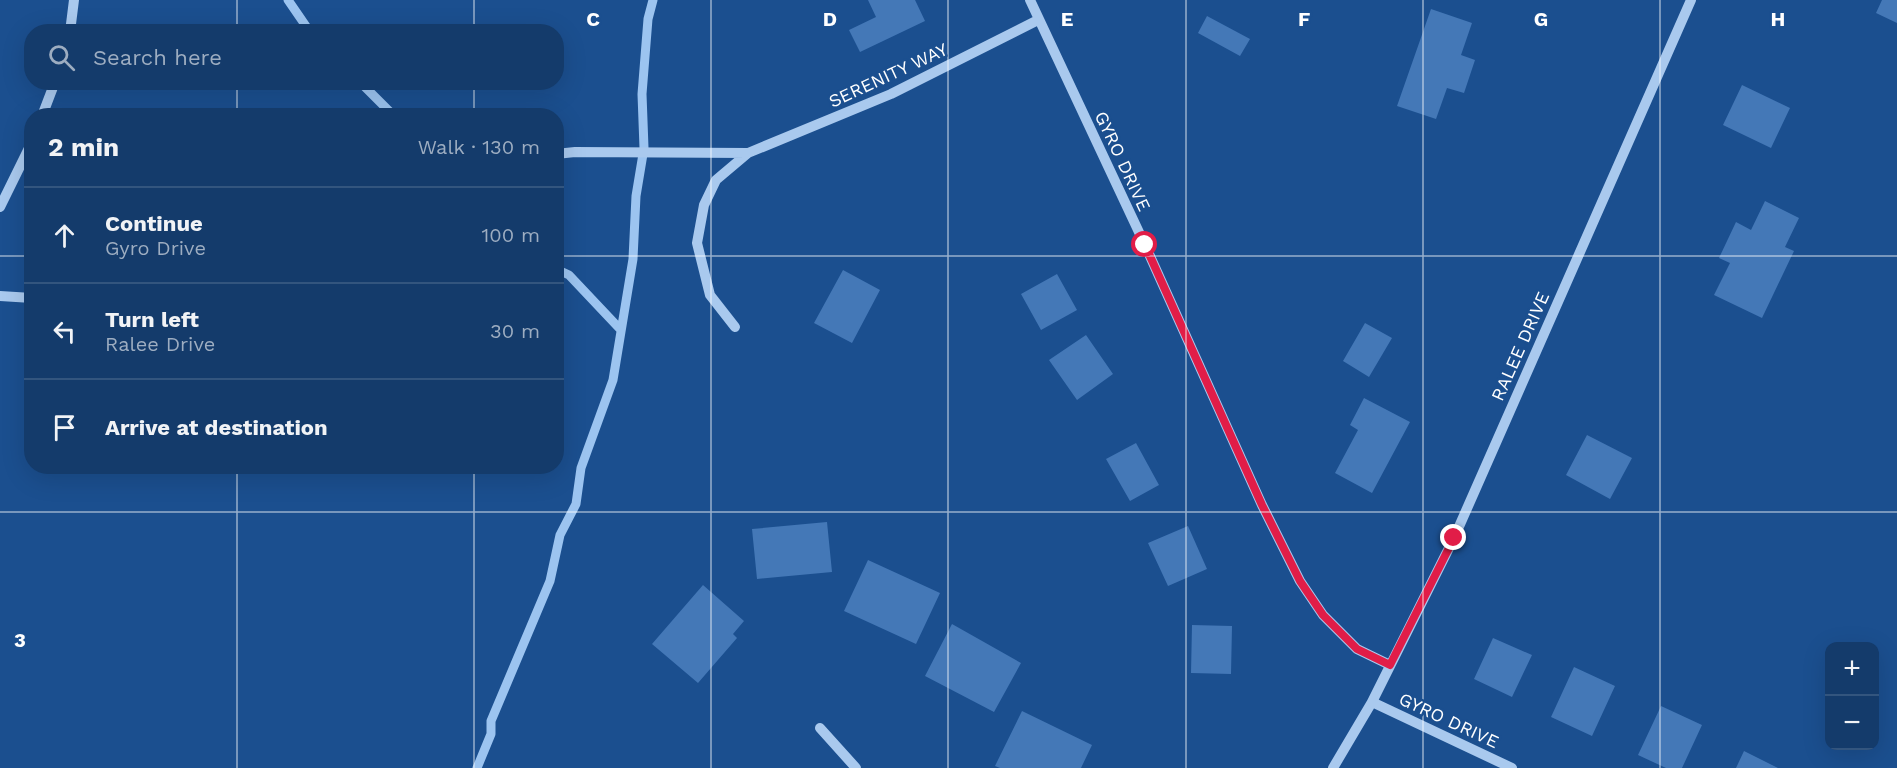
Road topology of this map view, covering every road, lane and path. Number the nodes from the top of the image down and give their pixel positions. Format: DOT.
graph roads {
  1 [pos="74,0"];
  2 [pos="1030,0"];
  3 [pos="1691,0"];
  4 [pos="1038,20"];
  5 [pos="71,24"];
  6 [pos="52,90"];
  7 [pos="45,108"];
  8 [pos="564,153"];
  9 [pos="748,153"];
  10 [pos="24,158"];
  11 [pos="0,207"];
  12 [pos="0,296"];
  13 [pos="24,298"];
  14 [pos="735,327"];
  15 [pos="1390,665"];
  16 [pos="1372,702"];
  17 [pos="820,728"];
  18 [pos="856,768"];
  19 [pos="1333,768"];
  20 [pos="1512,768"];
  1 -- 5 [label="street"];
  2 -- 4 [label="street, GYRO DRIVE"];
  3 -- 15 [label="street, RALEE DRIVE"];
  4 -- 9 [label="street, SERENITY WAY"];
  4 -- 15 [label="street, GYRO DRIVE"];
  6 -- 7 [label="street"];
  8 -- 9 [label="street, SERENITY WAY"];
  9 -- 14 [label="street, SERENITY WAY"];
  10 -- 11 [label="street"];
  12 -- 13 [label="street"];
  15 -- 16 [label="street, RALEE DRIVE"];
  16 -- 19 [label="street, RALEE DRIVE"];
  16 -- 20 [label="street, GYRO DRIVE"];
  17 -- 18 [label="street"];
}
